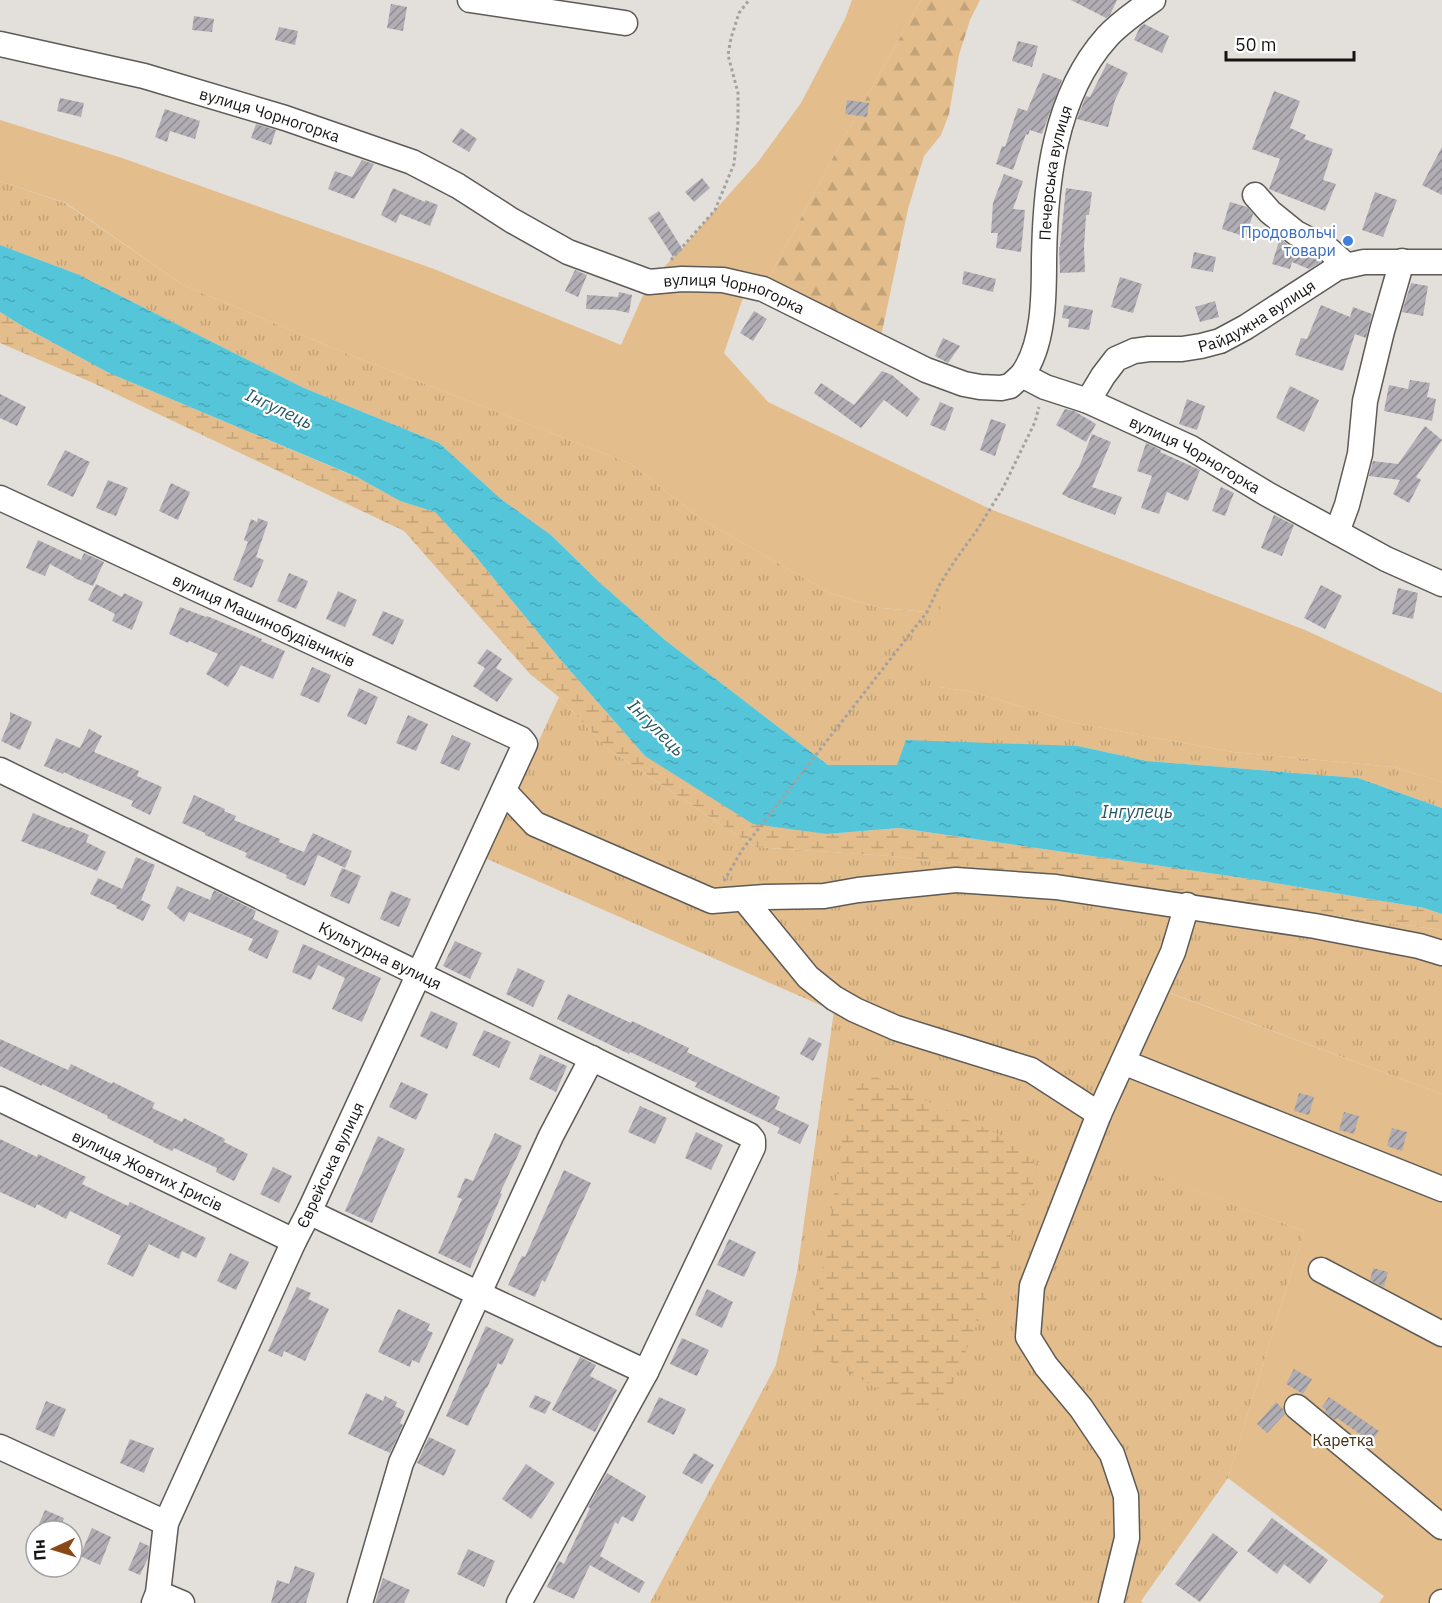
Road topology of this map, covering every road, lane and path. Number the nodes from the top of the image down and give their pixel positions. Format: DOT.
graph roads {
  1 [pos="749,0"];
  2 [pos="1154,0"];
  3 [pos="481,1"];
  4 [pos="625,23"];
  5 [pos="0,44"];
  6 [pos="1255,195"];
  7 [pos="1402,261"];
  8 [pos="1441,261"];
  9 [pos="1346,265"];
  10 [pos="649,282"];
  11 [pos="1022,375"];
  12 [pos="1045,387"];
  13 [pos="1088,401"];
  14 [pos="0,498"];
  15 [pos="1337,532"];
  16 [pos="1442,584"];
  17 [pos="525,744"];
  18 [pos="0,770"];
  19 [pos="504,791"];
  20 [pos="742,850"];
  21 [pos="744,899"];
  22 [pos="1187,905"];
  23 [pos="1442,953"];
  24 [pos="419,974"];
  25 [pos="592,1058"];
  26 [pos="1123,1062"];
  27 [pos="0,1099"];
  28 [pos="1099,1114"];
  29 [pos="1442,1189"];
  30 [pos="309,1212"];
  31 [pos="294,1240"];
  32 [pos="1321,1270"];
  33 [pos="479,1294"];
  34 [pos="1442,1334"];
  35 [pos="646,1372"];
  36 [pos="1297,1407"];
  37 [pos="0,1446"];
  38 [pos="166,1523"];
  39 [pos="1442,1527"];
  40 [pos="156,1598"];
  41 [pos="182,1603"];
  42 [pos="360,1603"];
  43 [pos="519,1603"];
  44 [pos="1111,1603"];
  1 -- 10 [label="path"];
  2 -- 11 [label="street, Печерська вулиця"];
  3 -- 4 [label="street"];
  5 -- 10 [label="street, вулиця Чорногорка"];
  6 -- 9 [label="street"];
  7 -- 8 [label="street, Райдужна вулиця"];
  7 -- 9 [label="street, Райдужна вулиця"];
  7 -- 15 [label="street"];
  9 -- 13 [label="street, Райдужна вулиця"];
  10 -- 11 [label="street, вулиця Чорногорка"];
  11 -- 12 [label="street, вулиця Чорногорка"];
  12 -- 13 [label="street, вулиця Чорногорка"];
  12 -- 20 [label="path"];
  13 -- 15 [label="street, вулиця Чорногорка"];
  14 -- 17 [label="street, вулиця Машинобудівників"];
  15 -- 16 [label="street, вулиця Чорногорка"];
  17 -- 19 [label="street, Єврейська вулиця"];
  18 -- 24 [label="street, Культурна вулиця"];
  19 -- 21 [label="street"];
  19 -- 24 [label="street, Єврейська вулиця"];
  21 -- 22 [label="street"];
  21 -- 28 [label="street"];
  22 -- 23 [label="street"];
  22 -- 26 [label="street"];
  24 -- 25 [label="street, Культурна вулиця"];
  24 -- 30 [label="street, Єврейська вулиця"];
  25 -- 33 [label="street"];
  25 -- 35 [label="street, Культурна вулиця"];
  26 -- 28 [label="street"];
  26 -- 29 [label="street"];
  27 -- 31 [label="street, вулиця Жовтих Ірисів"];
  28 -- 44 [label="street"];
  30 -- 31 [label="street, Єврейська вулиця"];
  30 -- 33 [label="street"];
  31 -- 38 [label="street, Єврейська вулиця"];
  32 -- 34 [label="street"];
  33 -- 35 [label="street"];
  33 -- 42 [label="street"];
  35 -- 43 [label="street"];
  36 -- 39 [label="street"];
  37 -- 38 [label="street"];
  38 -- 40 [label="street, Єврейська вулиця"];
  40 -- 41 [label="street, Єврейська вулиця"];
}
